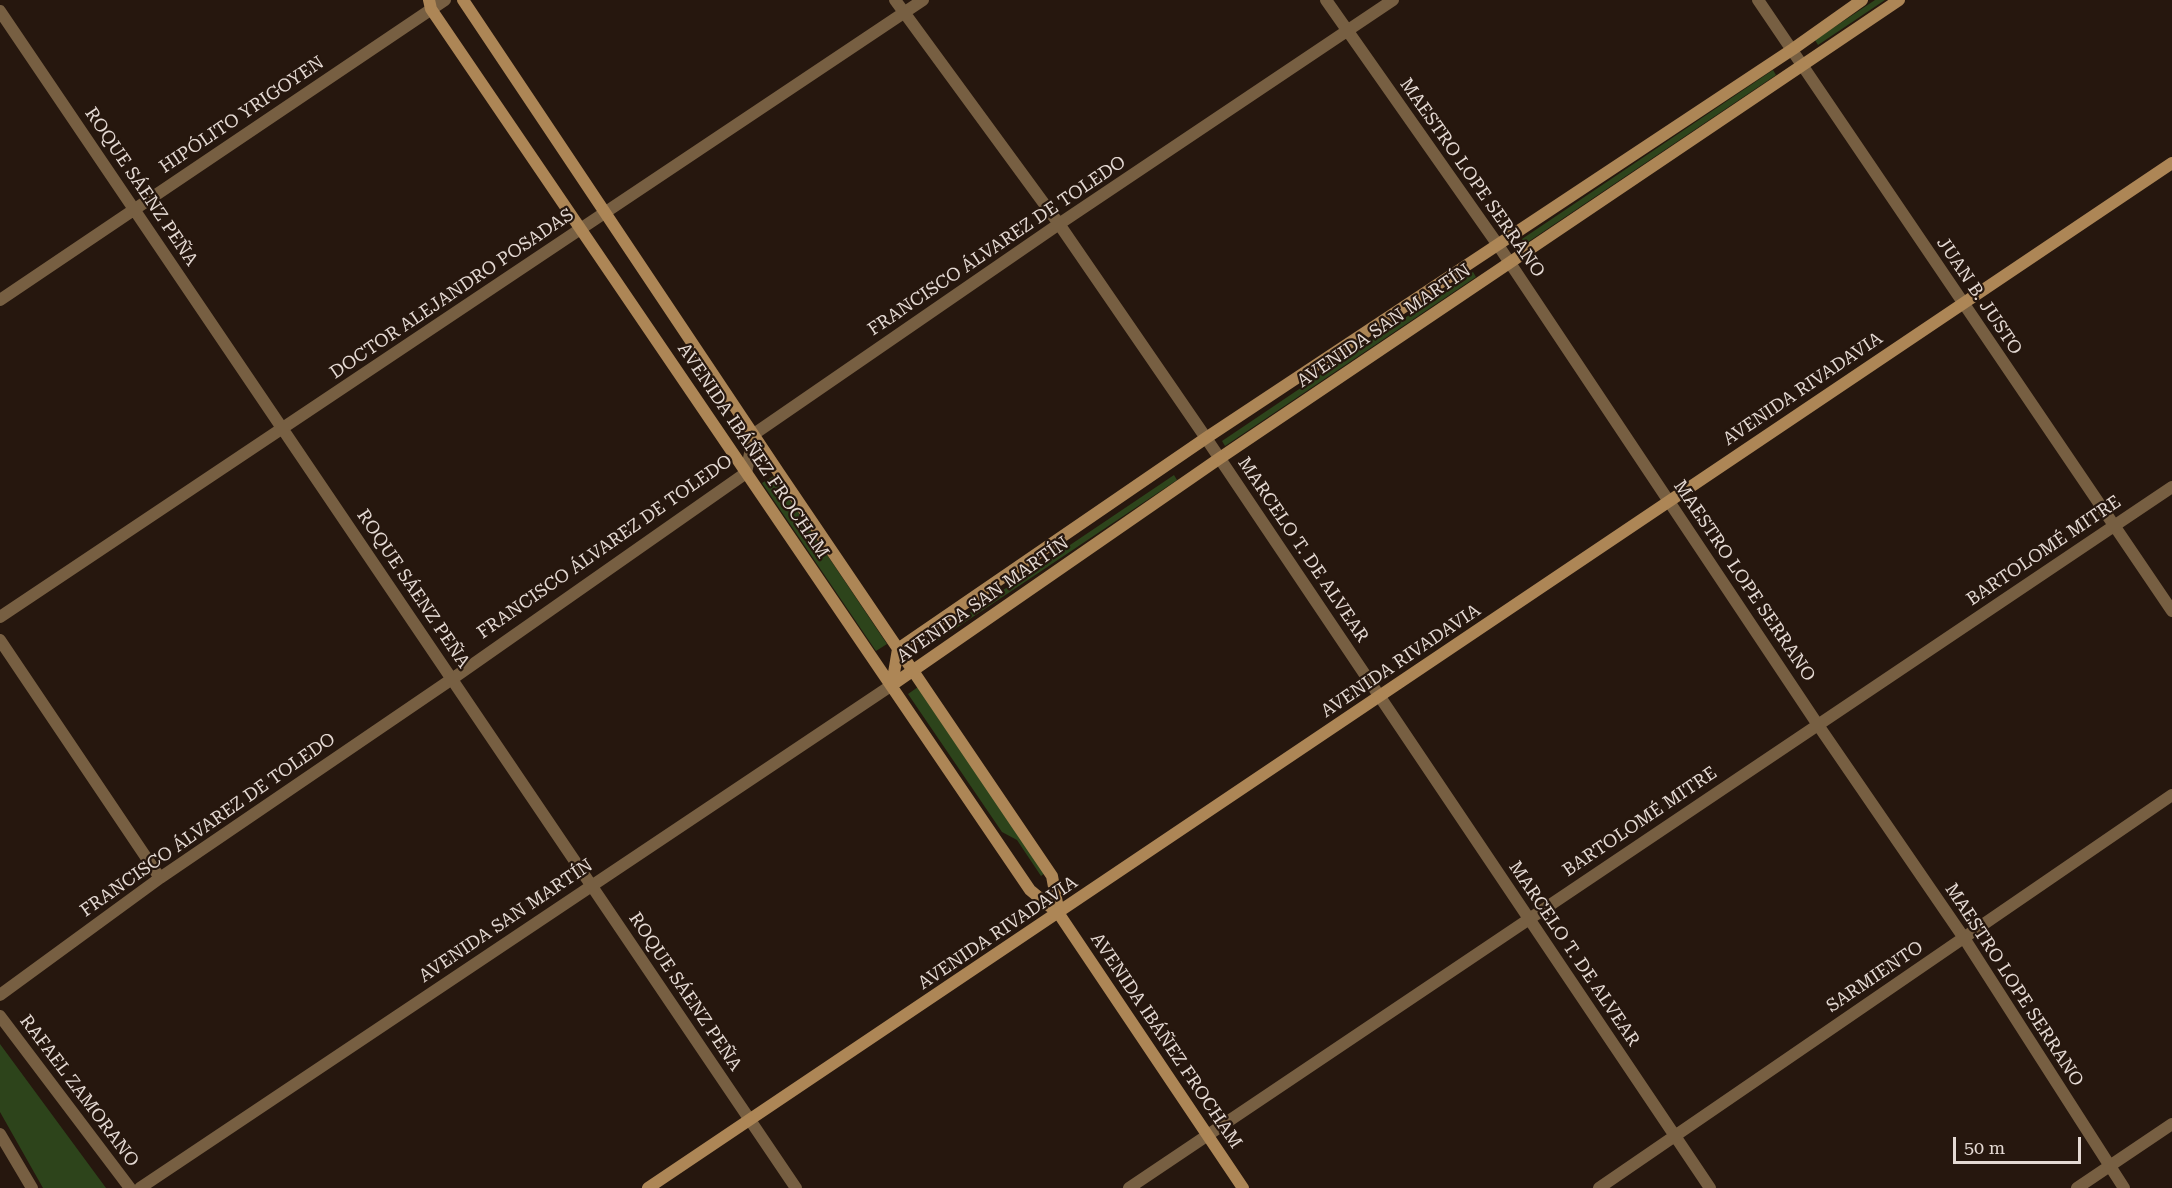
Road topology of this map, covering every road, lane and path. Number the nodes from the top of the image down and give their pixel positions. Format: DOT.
graph roads {
  1 [pos="445,0"];
  2 [pos="463,0"];
  3 [pos="895,0"];
  4 [pos="923,0"];
  5 [pos="1326,0"];
  6 [pos="1393,0"];
  7 [pos="1758,0"];
  8 [pos="1862,0"];
  9 [pos="1899,0"];
  10 [pos="430,5"];
  11 [pos="0,11"];
  12 [pos="904,13"];
  13 [pos="1347,31"];
  14 [pos="1793,49"];
  15 [pos="1803,65"];
  16 [pos="2172,163"];
  17 [pos="135,210"];
  18 [pos="605,213"];
  19 [pos="1059,224"];
  20 [pos="581,230"];
  21 [pos="1498,245"];
  22 [pos="1510,263"];
  23 [pos="0,300"];
  24 [pos="1963,303"];
  25 [pos="283,429"];
  26 [pos="754,434"];
  27 [pos="1206,438"];
  28 [pos="1220,458"];
  29 [pos="747,473"];
  30 [pos="2172,486"];
  31 [pos="1669,502"];
  32 [pos="2113,526"];
  33 [pos="2172,611"];
  34 [pos="0,617"];
  35 [pos="0,640"];
  36 [pos="898,649"];
  37 [pos="912,671"];
  38 [pos="452,678"];
  39 [pos="892,685"];
  40 [pos="1379,698"];
  41 [pos="1818,724"];
  42 [pos="2172,795"];
  43 [pos="160,878"];
  44 [pos="591,885"];
  45 [pos="1059,914"];
  46 [pos="1528,919"];
  47 [pos="1964,938"];
  48 [pos="0,995"];
  49 [pos="0,1016"];
  50 [pos="750,1120"];
  51 [pos="2172,1124"];
  52 [pos="0,1134"];
  53 [pos="1207,1135"];
  54 [pos="1676,1135"];
  55 [pos="2109,1167"];
  56 [pos="32,1188"];
  57 [pos="130,1188"];
  58 [pos="140,1188"];
  59 [pos="648,1188"];
  60 [pos="796,1188"];
  61 [pos="1129,1188"];
  62 [pos="1244,1188"];
  63 [pos="1599,1188"];
  64 [pos="1710,1188"];
  65 [pos="2078,1188"];
  66 [pos="2124,1188"];
  1 -- 10 [label="street, HIPÓLITO YRIGOYEN"];
  2 -- 18 [label="main road, AVENIDA IBÁÑEZ FROCHAM"];
  3 -- 12 [label="street, MARCELO T. DE ALVEAR"];
  4 -- 12 [label="street, DOCTOR ALEJANDRO POSADAS"];
  5 -- 13 [label="street, MAESTRO LOPE SERRANO"];
  6 -- 13 [label="street, FRANCISCO ÁLVAREZ DE TOLEDO"];
  7 -- 14 [label="street, JUAN B. JUSTO"];
  8 -- 14 [label="main road, AVENIDA SAN MARTÍN"];
  9 -- 15 [label="main road, AVENIDA SAN MARTÍN"];
  10 -- 17 [label="street, HIPÓLITO YRIGOYEN"];
  10 -- 20 [label="main road, AVENIDA IBÁÑEZ FROCHAM"];
  11 -- 17 [label="street, ROQUE SÁENZ PEÑA"];
  12 -- 18 [label="street, DOCTOR ALEJANDRO POSADAS"];
  12 -- 19 [label="street, MARCELO T. DE ALVEAR"];
  13 -- 19 [label="street, FRANCISCO ÁLVAREZ DE TOLEDO"];
  13 -- 21 [label="street, MAESTRO LOPE SERRANO"];
  14 -- 15 [label="street, JUAN B. JUSTO"];
  14 -- 21 [label="main road, AVENIDA SAN MARTÍN"];
  15 -- 22 [label="main road, AVENIDA SAN MARTÍN"];
  15 -- 24 [label="street, JUAN B. JUSTO"];
  16 -- 24 [label="main road, AVENIDA RIVADAVIA"];
  17 -- 23 [label="street, HIPÓLITO YRIGOYEN"];
  17 -- 25 [label="street, ROQUE SÁENZ PEÑA"];
  18 -- 20 [label="street, DOCTOR ALEJANDRO POSADAS"];
  18 -- 26 [label="main road, AVENIDA IBÁÑEZ FROCHAM"];
  19 -- 26 [label="street, FRANCISCO ÁLVAREZ DE TOLEDO"];
  19 -- 27 [label="street, MARCELO T. DE ALVEAR"];
  20 -- 25 [label="street, DOCTOR ALEJANDRO POSADAS"];
  20 -- 29 [label="main road, AVENIDA IBÁÑEZ FROCHAM"];
  21 -- 22 [label="street, MAESTRO LOPE SERRANO"];
  21 -- 27 [label="main road, AVENIDA SAN MARTÍN"];
  22 -- 28 [label="main road, AVENIDA SAN MARTÍN"];
  22 -- 31 [label="street, MAESTRO LOPE SERRANO"];
  24 -- 31 [label="main road, AVENIDA RIVADAVIA"];
  24 -- 32 [label="street, JUAN B. JUSTO"];
  25 -- 34 [label="street, DOCTOR ALEJANDRO POSADAS"];
  25 -- 38 [label="street, ROQUE SÁENZ PEÑA"];
  26 -- 29 [label="street, FRANCISCO ÁLVAREZ DE TOLEDO"];
  26 -- 36 [label="main road, AVENIDA IBÁÑEZ FROCHAM"];
  27 -- 28 [label="street, MARCELO T. DE ALVEAR"];
  27 -- 36 [label="main road, AVENIDA SAN MARTÍN"];
  28 -- 37 [label="main road, AVENIDA SAN MARTÍN"];
  28 -- 40 [label="street, MARCELO T. DE ALVEAR"];
  29 -- 38 [label="street, FRANCISCO ÁLVAREZ DE TOLEDO"];
  29 -- 39 [label="main road, AVENIDA IBÁÑEZ FROCHAM"];
  30 -- 32 [label="street, BARTOLOMÉ MITRE"];
  31 -- 40 [label="main road, AVENIDA RIVADAVIA"];
  31 -- 41 [label="street, MAESTRO LOPE SERRANO"];
  32 -- 33 [label="street, JUAN B. JUSTO"];
  32 -- 41 [label="street, BARTOLOMÉ MITRE"];
  35 -- 43 [label="street"];
  36 -- 37 [label="main road, AVENIDA IBÁÑEZ FROCHAM"];
  36 -- 39 [label="main road, AVENIDA SAN MARTÍN"];
  37 -- 39 [label="main road, AVENIDA SAN MARTÍN"];
  37 -- 45 [label="main road, AVENIDA IBÁÑEZ FROCHAM"];
  38 -- 43 [label="street, FRANCISCO ÁLVAREZ DE TOLEDO"];
  38 -- 44 [label="street, ROQUE SÁENZ PEÑA"];
  39 -- 44 [label="street, AVENIDA SAN MARTÍN"];
  39 -- 45 [label="main road, AVENIDA IBÁÑEZ FROCHAM"];
  40 -- 45 [label="main road, AVENIDA RIVADAVIA"];
  40 -- 46 [label="street, MARCELO T. DE ALVEAR"];
  41 -- 46 [label="street, BARTOLOMÉ MITRE"];
  41 -- 47 [label="street, MAESTRO LOPE SERRANO"];
  42 -- 47 [label="street, SARMIENTO"];
  43 -- 48 [label="street, FRANCISCO ÁLVAREZ DE TOLEDO"];
  44 -- 50 [label="street, ROQUE SÁENZ PEÑA"];
  44 -- 58 [label="street, AVENIDA SAN MARTÍN"];
  45 -- 50 [label="main road, AVENIDA RIVADAVIA"];
  45 -- 53 [label="main road, AVENIDA IBÁÑEZ FROCHAM"];
  46 -- 53 [label="street, BARTOLOMÉ MITRE"];
  46 -- 54 [label="street, MARCELO T. DE ALVEAR"];
  47 -- 54 [label="street, SARMIENTO"];
  47 -- 55 [label="street, MAESTRO LOPE SERRANO"];
  49 -- 57 [label="street, RAFAEL ZAMORANO"];
  50 -- 59 [label="main road, AVENIDA RIVADAVIA"];
  50 -- 60 [label="street, ROQUE SÁENZ PEÑA"];
  51 -- 55 [label="street"];
  52 -- 56 [label="street"];
  53 -- 61 [label="street, BARTOLOMÉ MITRE"];
  53 -- 62 [label="main road, AVENIDA IBÁÑEZ FROCHAM"];
  54 -- 63 [label="street, SARMIENTO"];
  54 -- 64 [label="street, MARCELO T. DE ALVEAR"];
  55 -- 65 [label="street"];
  55 -- 66 [label="street, MAESTRO LOPE SERRANO"];
}
